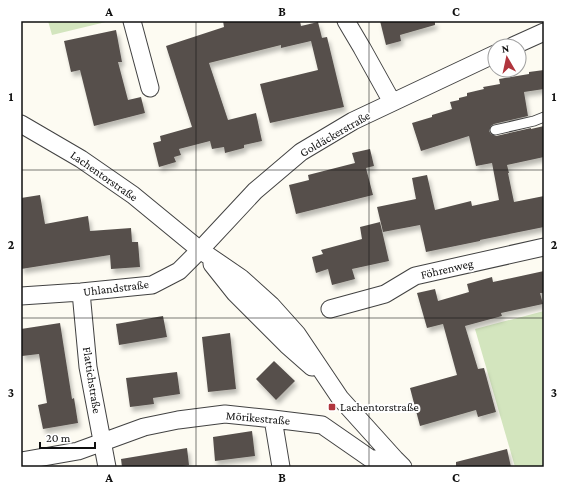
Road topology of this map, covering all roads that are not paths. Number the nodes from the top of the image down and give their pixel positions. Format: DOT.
graph roads {
  1 [pos="132,21"];
  2 [pos="346,21"];
  3 [pos="544,32"];
  4 [pos="527,40"];
  5 [pos="487,58"];
  6 [pos="150,88"];
  7 [pos="392,102"];
  8 [pos="544,117"];
  9 [pos="21,124"];
  10 [pos="495,130"];
  11 [pos="544,247"];
  12 [pos="200,250"];
  13 [pos="81,292"];
  14 [pos="21,296"];
  15 [pos="330,309"];
  16 [pos="273,419"];
  17 [pos="102,442"];
  18 [pos="21,461"];
  19 [pos="399,463"];
  20 [pos="107,467"];
  21 [pos="281,467"];
  1 -- 6 [label="street"];
  2 -- 7 [label="street"];
  3 -- 4 [label="street"];
  5 -- 7 [label="street, Goldäckerstraße"];
  7 -- 12 [label="street, Goldäckerstraße"];
  8 -- 10 [label="lane"];
  9 -- 12 [label="street, Lachentorstraße"];
  11 -- 15 [label="street, Föhrenweg"];
  12 -- 13 [label="street, Uhlandstraße"];
  12 -- 19 [label="street, Lachentorstraße"];
  13 -- 14 [label="street, Uhlandstraße"];
  13 -- 17 [label="street, Flattichstraße"];
  16 -- 17 [label="street, Mörikestraße"];
  16 -- 19 [label="street, Mörikestraße"];
  16 -- 21 [label="street"];
  17 -- 18 [label="street, Mörikestraße"];
  17 -- 20 [label="street, Flattichstraße"];
}
